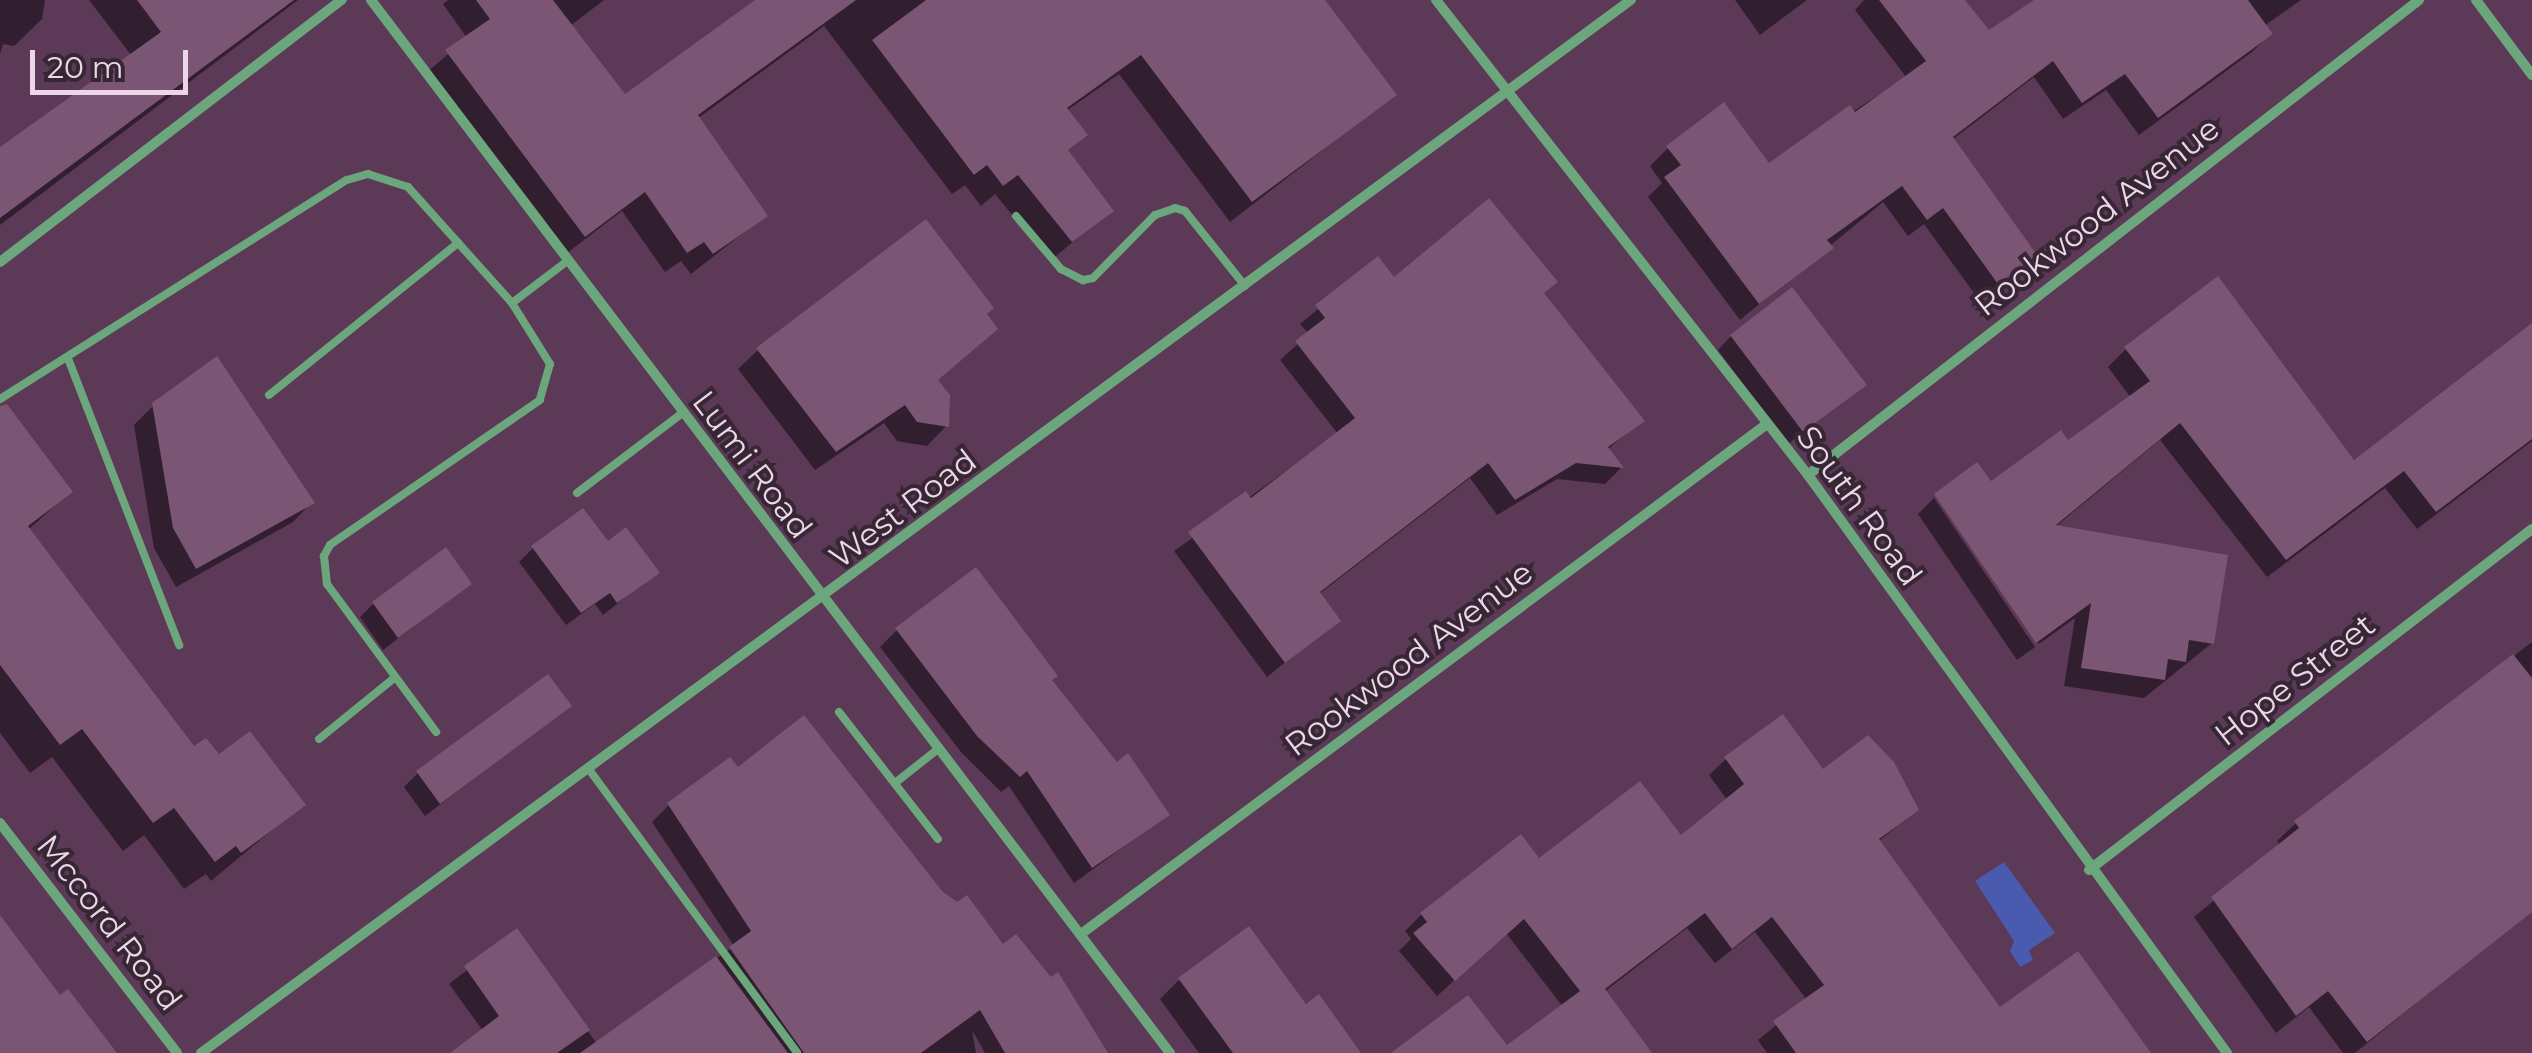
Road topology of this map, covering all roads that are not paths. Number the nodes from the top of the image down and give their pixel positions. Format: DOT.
graph roads {
  1 [pos="342,0"];
  2 [pos="371,0"];
  3 [pos="1436,0"];
  4 [pos="1631,0"];
  5 [pos="2419,0"];
  6 [pos="2476,0"];
  7 [pos="2532,74"];
  8 [pos="1507,96"];
  9 [pos="1016,216"];
  10 [pos="458,243"];
  11 [pos="0,262"];
  12 [pos="566,262"];
  13 [pos="1245,286"];
  14 [pos="512,302"];
  15 [pos="68,361"];
  16 [pos="269,395"];
  17 [pos="0,399"];
  18 [pos="682,414"];
  19 [pos="1767,424"];
  20 [pos="1808,475"];
  21 [pos="576,493"];
  22 [pos="2532,529"];
  23 [pos="822,600"];
  24 [pos="179,645"];
  25 [pos="393,679"];
  26 [pos="839,712"];
  27 [pos="436,732"];
  28 [pos="320,739"];
  29 [pos="938,749"];
  30 [pos="588,768"];
  31 [pos="895,783"];
  32 [pos="0,823"];
  33 [pos="938,840"];
  34 [pos="2089,870"];
  35 [pos="1081,934"];
  36 [pos="178,1053"];
  37 [pos="202,1053"];
  38 [pos="797,1053"];
  39 [pos="1170,1053"];
  40 [pos="2227,1053"];
  1 -- 11 [label="street"];
  2 -- 12 [label="street, Lumi Road"];
  3 -- 8 [label="street, South Road"];
  4 -- 8 [label="street, West Road"];
  5 -- 20 [label="street, Rookwood Avenue"];
  6 -- 7 [label="street"];
  8 -- 13 [label="street, West Road"];
  8 -- 19 [label="street, South Road"];
  9 -- 13 [label="lane"];
  10 -- 14 [label="lane"];
  10 -- 15 [label="lane"];
  10 -- 16 [label="lane"];
  12 -- 14 [label="lane"];
  12 -- 18 [label="street, Lumi Road"];
  13 -- 23 [label="street, West Road"];
  14 -- 25 [label="lane"];
  15 -- 17 [label="lane"];
  15 -- 24 [label="lane"];
  18 -- 21 [label="lane"];
  18 -- 23 [label="street, Lumi Road"];
  19 -- 20 [label="street, South Road"];
  19 -- 35 [label="street, Rookwood Avenue"];
  20 -- 34 [label="street, South Road"];
  22 -- 34 [label="street, Hope Street"];
  23 -- 29 [label="street, Lumi Road"];
  23 -- 30 [label="street, West Road"];
  25 -- 27 [label="lane"];
  25 -- 28 [label="lane"];
  26 -- 31 [label="lane"];
  29 -- 31 [label="lane"];
  29 -- 35 [label="street, Lumi Road"];
  30 -- 37 [label="street, West Road"];
  30 -- 38 [label="lane"];
  31 -- 33 [label="lane"];
  32 -- 36 [label="street, Mccord Road"];
  34 -- 40 [label="street, South Road"];
  35 -- 39 [label="street, Lumi Road"];
}
